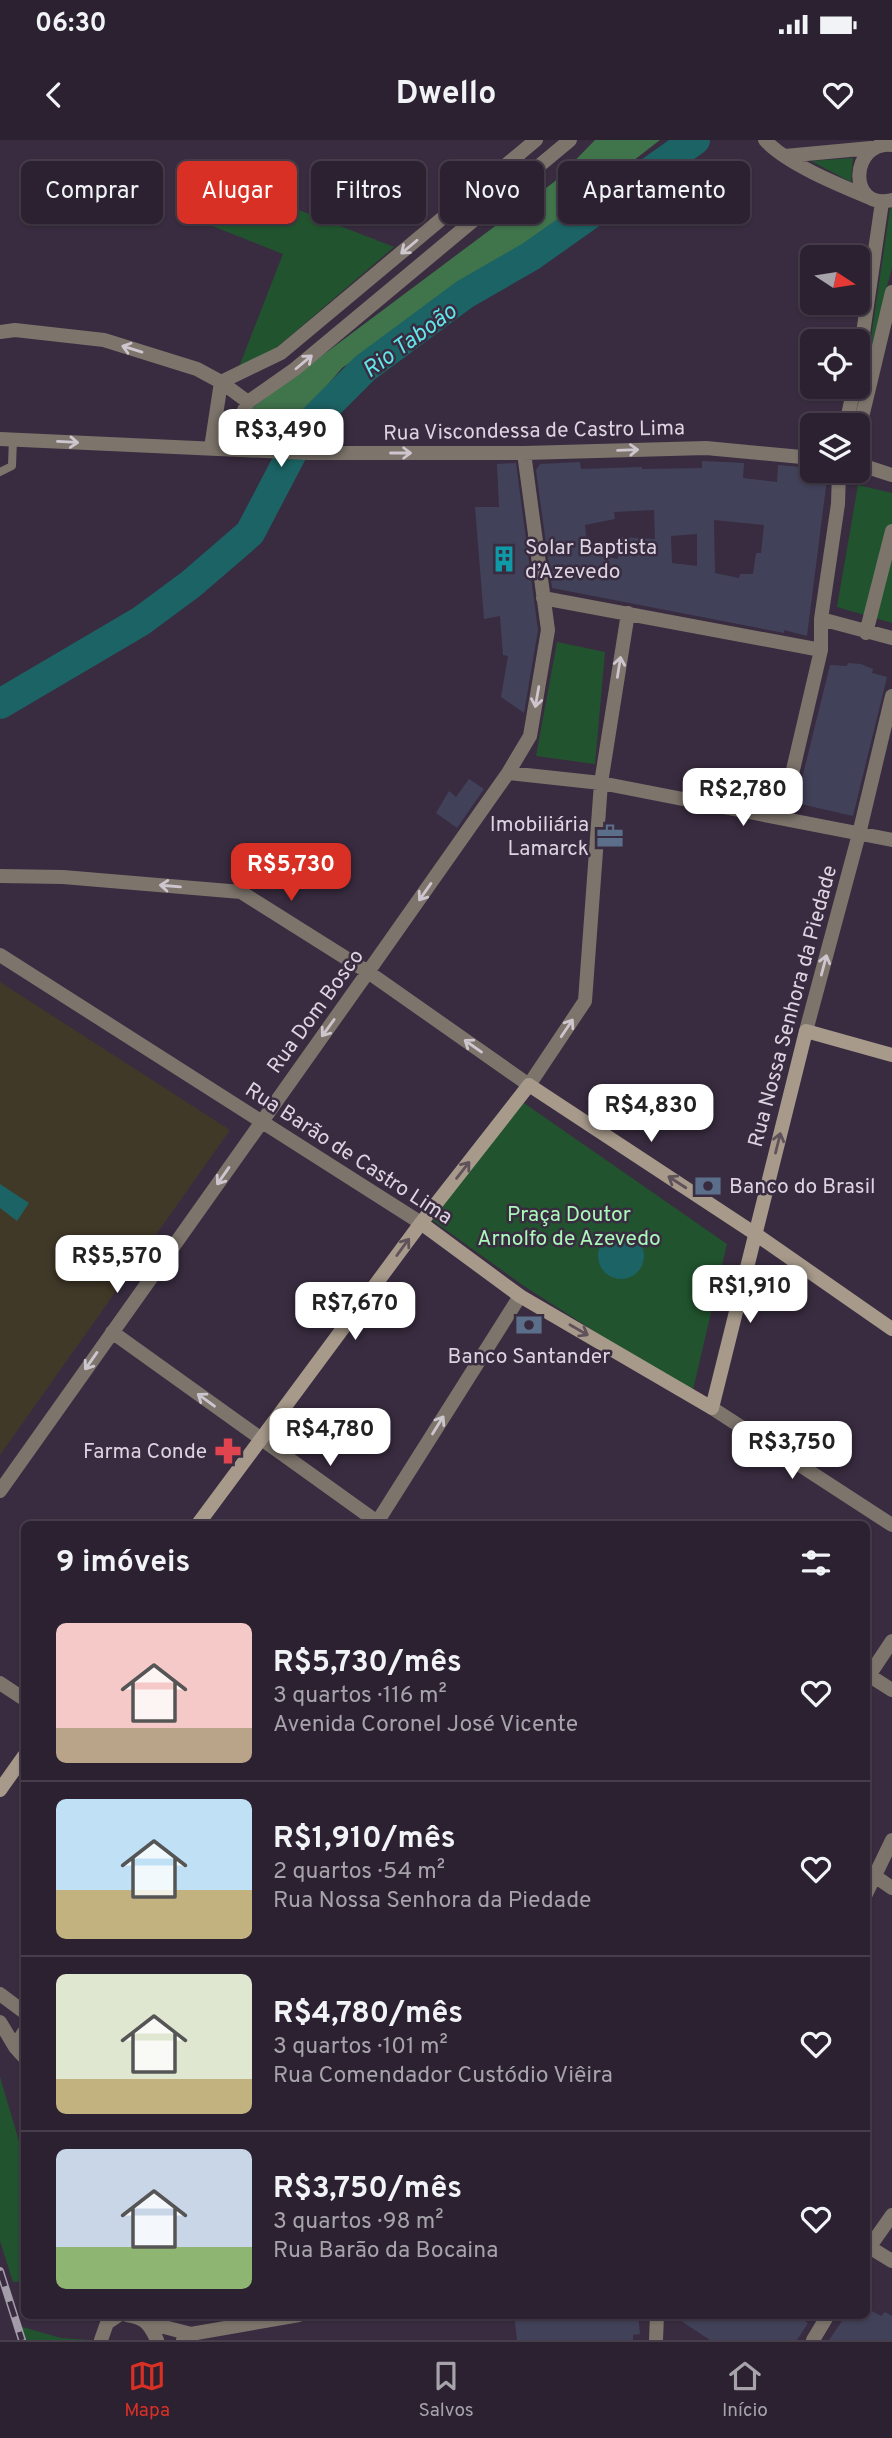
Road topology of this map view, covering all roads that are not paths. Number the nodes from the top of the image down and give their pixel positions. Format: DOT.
graph roads {
  1 [pos="536,140"];
  2 [pos="765,140"];
  3 [pos="568,141"];
  4 [pos="890,143"];
  5 [pos="871,148"];
  6 [pos="785,156"];
  7 [pos="867,197"];
  8 [pos="887,201"];
  9 [pos="892,292"];
  10 [pos="865,329"];
  11 [pos="0,332"];
  12 [pos="221,382"];
  13 [pos="248,402"];
  14 [pos="863,413"];
  15 [pos="6,439"];
  16 [pos="218,449"];
  17 [pos="524,453"];
  18 [pos="800,457"];
  19 [pos="870,468"];
  20 [pos="0,472"];
  21 [pos="892,475"];
  22 [pos="839,483"];
  23 [pos="844,483"];
  24 [pos="838,504"];
  25 [pos="892,531"];
  26 [pos="543,598"];
  27 [pos="628,613"];
  28 [pos="821,619"];
  29 [pos="866,633"];
  30 [pos="892,638"];
  31 [pos="821,650"];
  32 [pos="892,696"];
  33 [pos="508,773"];
  34 [pos="601,783"];
  35 [pos="782,817"];
  36 [pos="859,834"];
  37 [pos="892,840"];
  38 [pos="0,876"];
  39 [pos="0,955"];
  40 [pos="368,972"];
  41 [pos="806,1031"];
  42 [pos="892,1055"];
  43 [pos="529,1085"];
  44 [pos="262,1120"];
  45 [pos="421,1223"];
  46 [pos="754,1233"];
  47 [pos="520,1296"];
  48 [pos="892,1329"];
  49 [pos="112,1332"];
  50 [pos="712,1408"];
  51 [pos="261,1440"];
  52 [pos="0,1491"];
  53 [pos="200,1521"];
  54 [pos="374,1521"];
  55 [pos="380,1521"];
  56 [pos="892,1525"];
  57 [pos="892,1641"];
  58 [pos="870,1675"];
  59 [pos="870,1679"];
  60 [pos="0,1683"];
  61 [pos="892,1690"];
  62 [pos="21,1697"];
  63 [pos="21,1760"];
  64 [pos="0,1790"];
  65 [pos="892,1840"];
  66 [pos="870,1873"];
  67 [pos="892,1888"];
  68 [pos="0,1994"];
  69 [pos="21,2010"];
  70 [pos="0,2022"];
  71 [pos="20,2052"];
  72 [pos="892,2216"];
  73 [pos="870,2244"];
  74 [pos="870,2250"];
  75 [pos="892,2261"];
  76 [pos="111,2319"];
  77 [pos="144,2319"];
  78 [pos="279,2319"];
  79 [pos="657,2319"];
  80 [pos="826,2319"];
  81 [pos="187,2337"];
  82 [pos="101,2340"];
  83 [pos="157,2340"];
  84 [pos="656,2340"];
  85 [pos="813,2340"];
  1 -- 12 [label="street, one-way"];
  2 -- 6 [label="street"];
  13 -- 3 [label="street, one-way"];
  4 -- 5 [label="street"];
  5 -- 6 [label="street"];
  5 -- 7 [label="street"];
  6 -- 7 [label="street"];
  7 -- 8 [label="street"];
  8 -- 10 [label="street"];
  9 -- 14 [label="street"];
  12 -- 11 [label="street, one-way"];
  12 -- 13 [label="street"];
  12 -- 16 [label="street"];
  13 -- 16 [label="street"];
  15 -- 16 [label="street, Rua Viscondessa de Castro Lima, one-way"];
  15 -- 20 [label="lane"];
  16 -- 17 [label="street, Rua Viscondessa de Castro Lima, one-way"];
  17 -- 18 [label="street, Rua Viscondessa de Castro Lima, one-way"];
  17 -- 26 [label="street, Rua Dom Bosco"];
  19 -- 21 [label="street"];
  22 -- 24 [label="street"];
  23 -- 24 [label="street"];
  24 -- 28 [label="street"];
  25 -- 29 [label="street"];
  26 -- 27 [label="street"];
  26 -- 33 [label="street, Rua Dom Bosco, one-way"];
  27 -- 31 [label="street"];
  34 -- 27 [label="street, one-way"];
  28 -- 29 [label="street"];
  28 -- 31 [label="street"];
  29 -- 30 [label="street"];
  31 -- 35 [label="street"];
  32 -- 36 [label="street, Rua Nossa Senhora da Piedade"];
  33 -- 34 [label="street"];
  33 -- 40 [label="street, Rua Dom Bosco, one-way"];
  34 -- 35 [label="street"];
  43 -- 34 [label="street, one-way"];
  35 -- 36 [label="street"];
  36 -- 37 [label="street"];
  41 -- 36 [label="street, Rua Nossa Senhora da Piedade, one-way"];
  40 -- 38 [label="street, one-way"];
  39 -- 44 [label="street, Rua Barão de Castro Lima"];
  43 -- 40 [label="street, one-way"];
  40 -- 44 [label="street, Rua Dom Bosco, one-way"];
  41 -- 42 [label="street"];
  46 -- 41 [label="street, Rua Nossa Senhora da Piedade, one-way"];
  45 -- 43 [label="street, one-way"];
  46 -- 43 [label="street, one-way"];
  44 -- 45 [label="street, Rua Barão de Castro Lima"];
  44 -- 49 [label="street, Rua Dom Bosco, one-way"];
  45 -- 47 [label="street, Rua Barão de Castro Lima"];
  51 -- 45 [label="street, one-way"];
  46 -- 48 [label="street"];
  46 -- 50 [label="street, Rua Nossa Senhora da Piedade"];
  47 -- 50 [label="street, Rua Barão de Castro Lima, one-way"];
  55 -- 47 [label="street, one-way"];
  51 -- 49 [label="street, one-way"];
  49 -- 52 [label="street, Rua Dom Bosco, one-way"];
  50 -- 56 [label="street"];
  51 -- 53 [label="street"];
  51 -- 54 [label="street"];
  57 -- 58 [label="street"];
  59 -- 61 [label="street"];
  60 -- 62 [label="street"];
  63 -- 64 [label="street"];
  65 -- 66 [label="street"];
  66 -- 67 [label="street"];
  68 -- 69 [label="street"];
  70 -- 71 [label="street"];
  72 -- 73 [label="street"];
  74 -- 75 [label="street"];
  76 -- 82 [label="street"];
  77 -- 81 [label="street"];
  77 -- 83 [label="street"];
  78 -- 81 [label="street"];
  79 -- 84 [label="street"];
  80 -- 85 [label="street"];
}
